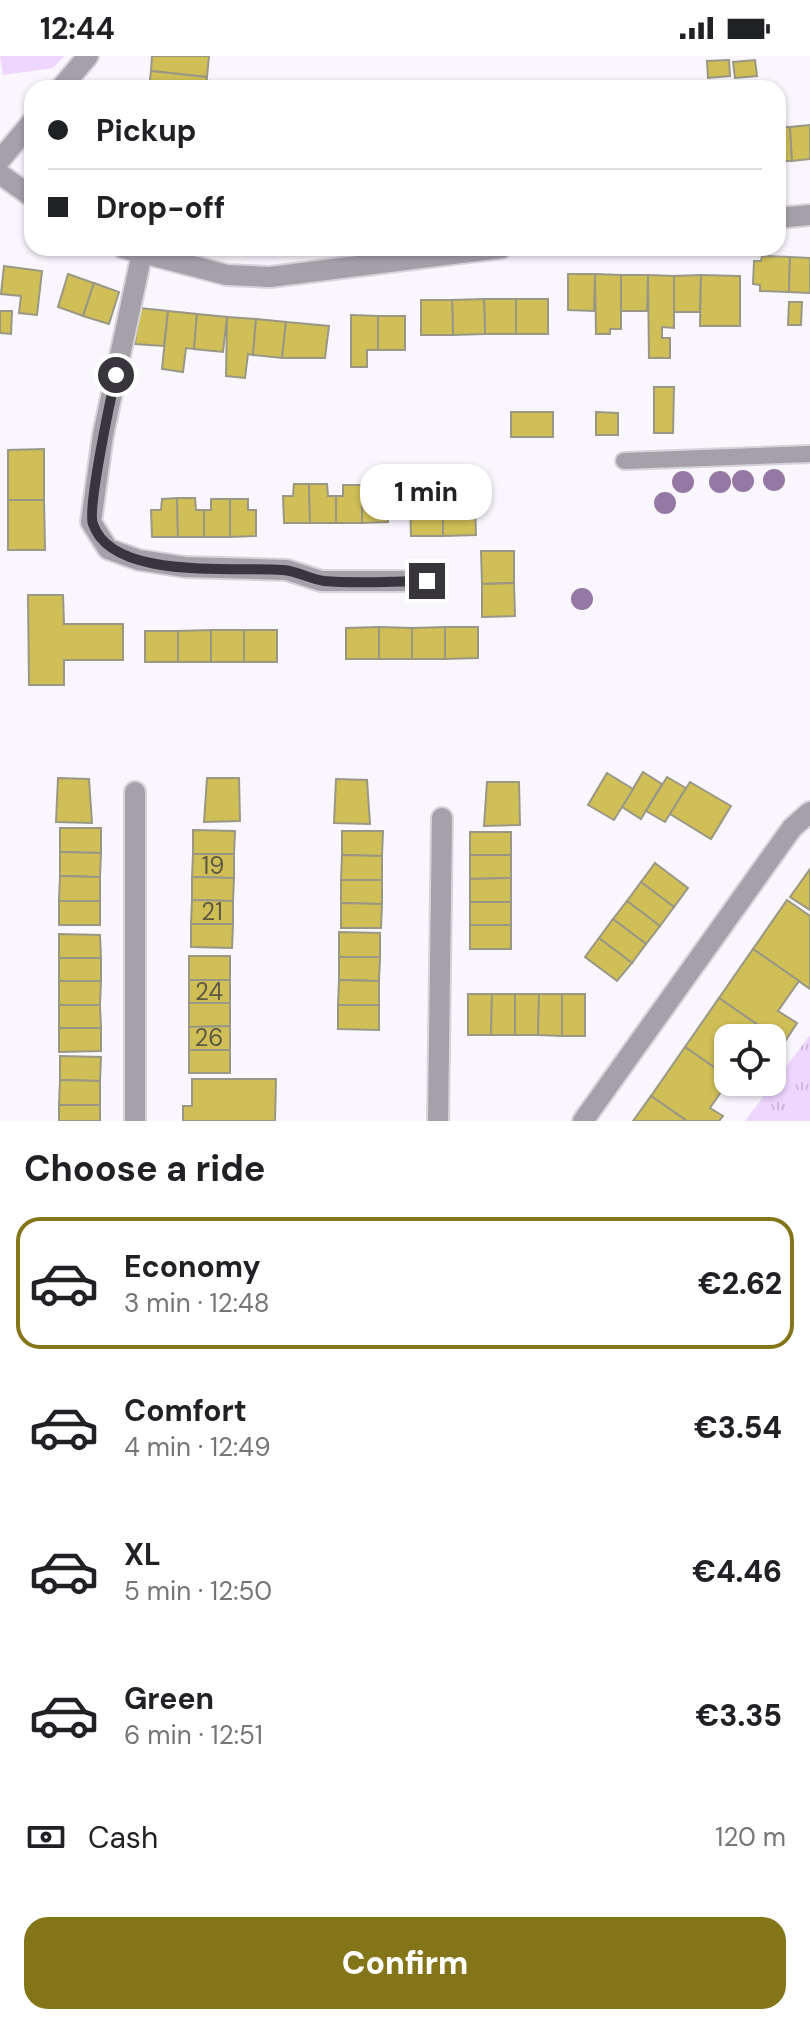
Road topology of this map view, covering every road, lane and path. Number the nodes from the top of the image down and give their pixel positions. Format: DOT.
graph roads {
  1 [pos="88,56"];
  2 [pos="68,80"];
  3 [pos="24,132"];
  4 [pos="0,160"];
  5 [pos="0,174"];
  6 [pos="24,191"];
  7 [pos="810,215"];
  8 [pos="786,217"];
  9 [pos="131,256"];
  10 [pos="152,256"];
  11 [pos="437,256"];
  12 [pos="810,454"];
  13 [pos="624,461"];
  14 [pos="427,581"];
  15 [pos="135,792"];
  16 [pos="810,812"];
  17 [pos="442,818"];
  18 [pos="135,1121"];
  19 [pos="438,1121"];
  20 [pos="583,1121"];
  1 -- 2 [label="street"];
  3 -- 4 [label="street"];
  5 -- 6 [label="street"];
  7 -- 8 [label="street"];
  9 -- 14 [label="street"];
  10 -- 11 [label="street"];
  12 -- 13 [label="lane"];
  15 -- 18 [label="street"];
  16 -- 20 [label="street"];
  17 -- 19 [label="street"];
}
